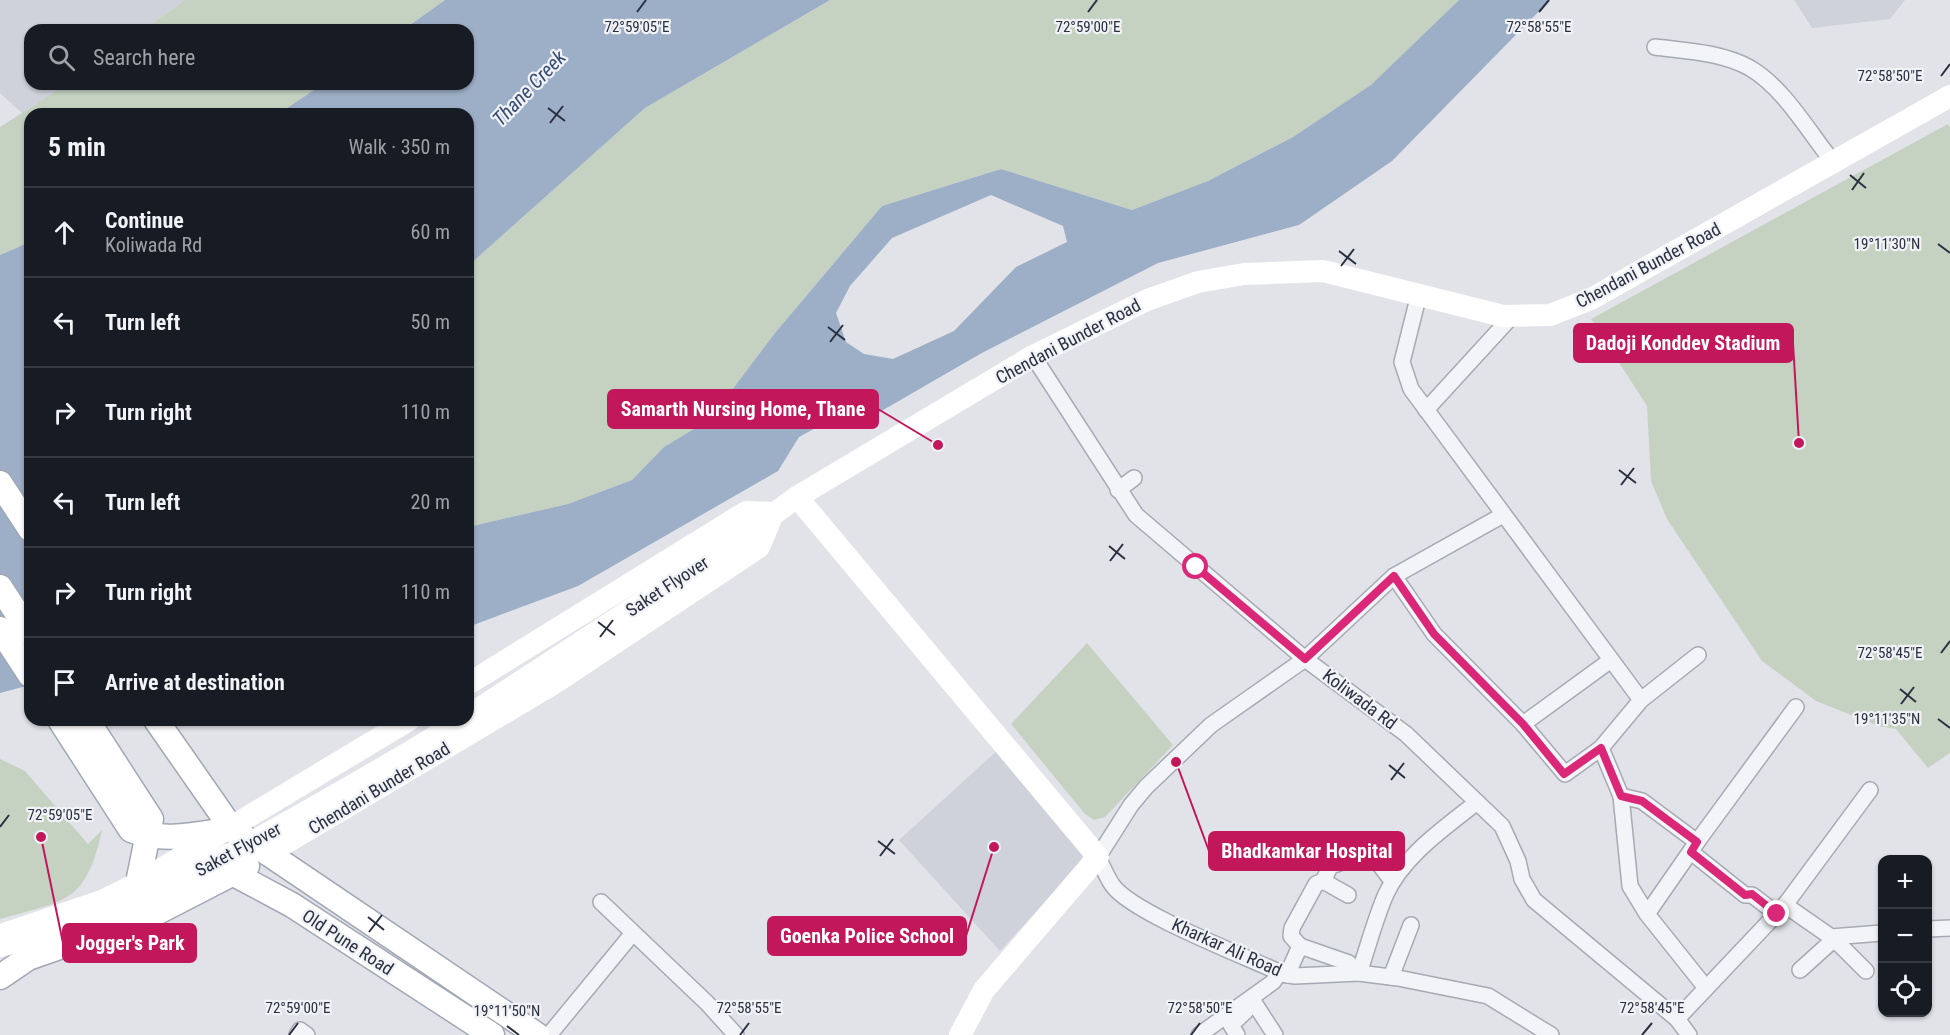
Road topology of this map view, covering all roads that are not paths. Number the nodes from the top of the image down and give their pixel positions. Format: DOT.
graph roads {
  1 [pos="1655,47"];
  2 [pos="1950,96"];
  3 [pos="1833,162"];
  4 [pos="1419,294"];
  5 [pos="1513,315"];
  6 [pos="1033,356"];
  7 [pos="1426,410"];
  8 [pos="1134,478"];
  9 [pos="0,483"];
  10 [pos="1118,490"];
  11 [pos="797,497"];
  12 [pos="773,513"];
  13 [pos="1503,515"];
  14 [pos="24,520"];
  15 [pos="1394,576"];
  16 [pos="0,587"];
  17 [pos="24,624"];
  18 [pos="0,629"];
  19 [pos="1698,655"];
  20 [pos="1305,659"];
  21 [pos="1611,660"];
  22 [pos="24,666"];
  23 [pos="474,680"];
  24 [pos="1641,700"];
  25 [pos="1797,707"];
  26 [pos="474,712"];
  27 [pos="1523,724"];
  28 [pos="65,726"];
  29 [pos="90,726"];
  30 [pos="160,726"];
  31 [pos="399,726"];
  32 [pos="453,726"];
  33 [pos="1601,748"];
  34 [pos="1870,790"];
  35 [pos="1621,796"];
  36 [pos="128,802"];
  37 [pos="1477,802"];
  38 [pos="232,829"];
  39 [pos="148,836"];
  40 [pos="1694,847"];
  41 [pos="267,854"];
  42 [pos="1098,857"];
  43 [pos="234,874"];
  44 [pos="1389,877"];
  45 [pos="1323,881"];
  46 [pos="138,884"];
  47 [pos="1348,895"];
  48 [pos="601,902"];
  49 [pos="1781,909"];
  50 [pos="1647,914"];
  51 [pos="140,919"];
  52 [pos="1411,925"];
  53 [pos="1950,928"];
  54 [pos="1932,929"];
  55 [pos="633,933"];
  56 [pos="1878,933"];
  57 [pos="0,935"];
  58 [pos="1834,937"];
  59 [pos="0,946"];
  60 [pos="1300,946"];
  61 [pos="28,957"];
  62 [pos="0,963"];
  63 [pos="1354,968"];
  64 [pos="1800,970"];
  65 [pos="1866,971"];
  66 [pos="1287,974"];
  67 [pos="0,977"];
  68 [pos="1391,977"];
  69 [pos="1706,988"];
  70 [pos="1255,1004"];
  71 [pos="1677,1019"];
  72 [pos="297,1035"];
  73 [pos="308,1035"];
  74 [pos="492,1035"];
  75 [pos="537,1035"];
  76 [pos="549,1035"];
  77 [pos="736,1035"];
  78 [pos="960,1035"];
  79 [pos="1199,1035"];
  80 [pos="1237,1035"];
  81 [pos="1275,1035"];
  82 [pos="1551,1035"];
  83 [pos="1689,1035"];
  1 -- 3 [label="street"];
  2 -- 3 [label="main road, Chendani Bunder Road"];
  3 -- 5 [label="main road, Chendani Bunder Road"];
  4 -- 5 [label="main road, Chendani Bunder Road"];
  4 -- 6 [label="main road, Chendani Bunder Road"];
  4 -- 7 [label="street"];
  5 -- 7 [label="street"];
  6 -- 10 [label="street, Koliwada Rd"];
  6 -- 11 [label="main road, Chendani Bunder Road"];
  7 -- 13 [label="street"];
  8 -- 10 [label="street"];
  9 -- 14 [label="main road"];
  10 -- 20 [label="street, Koliwada Rd"];
  11 -- 12 [label="main road, Chendani Bunder Road"];
  11 -- 42 [label="main road"];
  12 -- 23 [label="main road"];
  12 -- 26 [label="main road, Saket Flyover"];
  12 -- 41 [label="main road, Chendani Bunder Road"];
  13 -- 15 [label="street"];
  13 -- 21 [label="street"];
  15 -- 20 [label="street"];
  15 -- 27 [label="street"];
  16 -- 17 [label="main road"];
  18 -- 22 [label="main road"];
  19 -- 24 [label="street"];
  20 -- 37 [label="street, Koliwada Rd"];
  20 -- 42 [label="street"];
  21 -- 24 [label="street"];
  21 -- 27 [label="street"];
  24 -- 33 [label="street"];
  25 -- 40 [label="street"];
  27 -- 33 [label="street"];
  28 -- 36 [label="main road"];
  29 -- 36 [label="main road"];
  30 -- 38 [label="main road, Old Pune Road"];
  31 -- 38 [label="main road"];
  32 -- 59 [label="main road, Saket Flyover, bridge"];
  33 -- 35 [label="street"];
  34 -- 49 [label="street"];
  35 -- 40 [label="street"];
  35 -- 50 [label="street"];
  36 -- 39 [label="main road"];
  37 -- 63 [label="street"];
  37 -- 71 [label="street, Koliwada Rd"];
  38 -- 39 [label="main road"];
  38 -- 41 [label="main road, Old Pune Road"];
  38 -- 46 [label="main road"];
  39 -- 46 [label="main road"];
  40 -- 49 [label="street"];
  40 -- 50 [label="street"];
  41 -- 43 [label="main road"];
  41 -- 75 [label="main road, Old Pune Road"];
  42 -- 66 [label="street, Kharkar Ali Road"];
  42 -- 78 [label="main road"];
  43 -- 51 [label="main road"];
  43 -- 74 [label="main road, Old Pune Road"];
  44 -- 45 [label="street"];
  45 -- 47 [label="street"];
  45 -- 60 [label="street"];
  46 -- 51 [label="main road"];
  46 -- 57 [label="main road"];
  48 -- 55 [label="street"];
  49 -- 58 [label="street"];
  49 -- 69 [label="street"];
  50 -- 69 [label="street"];
  51 -- 61 [label="main road"];
  52 -- 68 [label="street"];
  53 -- 54 [label="street"];
  55 -- 76 [label="street"];
  55 -- 77 [label="street"];
  56 -- 58 [label="street"];
  58 -- 64 [label="street"];
  58 -- 65 [label="street"];
  60 -- 63 [label="street"];
  60 -- 66 [label="street"];
  61 -- 62 [label="main road"];
  61 -- 67 [label="main road"];
  63 -- 66 [label="street, Kharkar Ali Road"];
  63 -- 68 [label="street, Kharkar Ali Road"];
  66 -- 70 [label="street"];
  66 -- 79 [label="street"];
  68 -- 82 [label="street, Kharkar Ali Road"];
  69 -- 71 [label="street"];
  70 -- 80 [label="street"];
  70 -- 81 [label="street"];
  71 -- 83 [label="street, Koliwada Rd"];
  72 -- 73 [label="street"];
}
